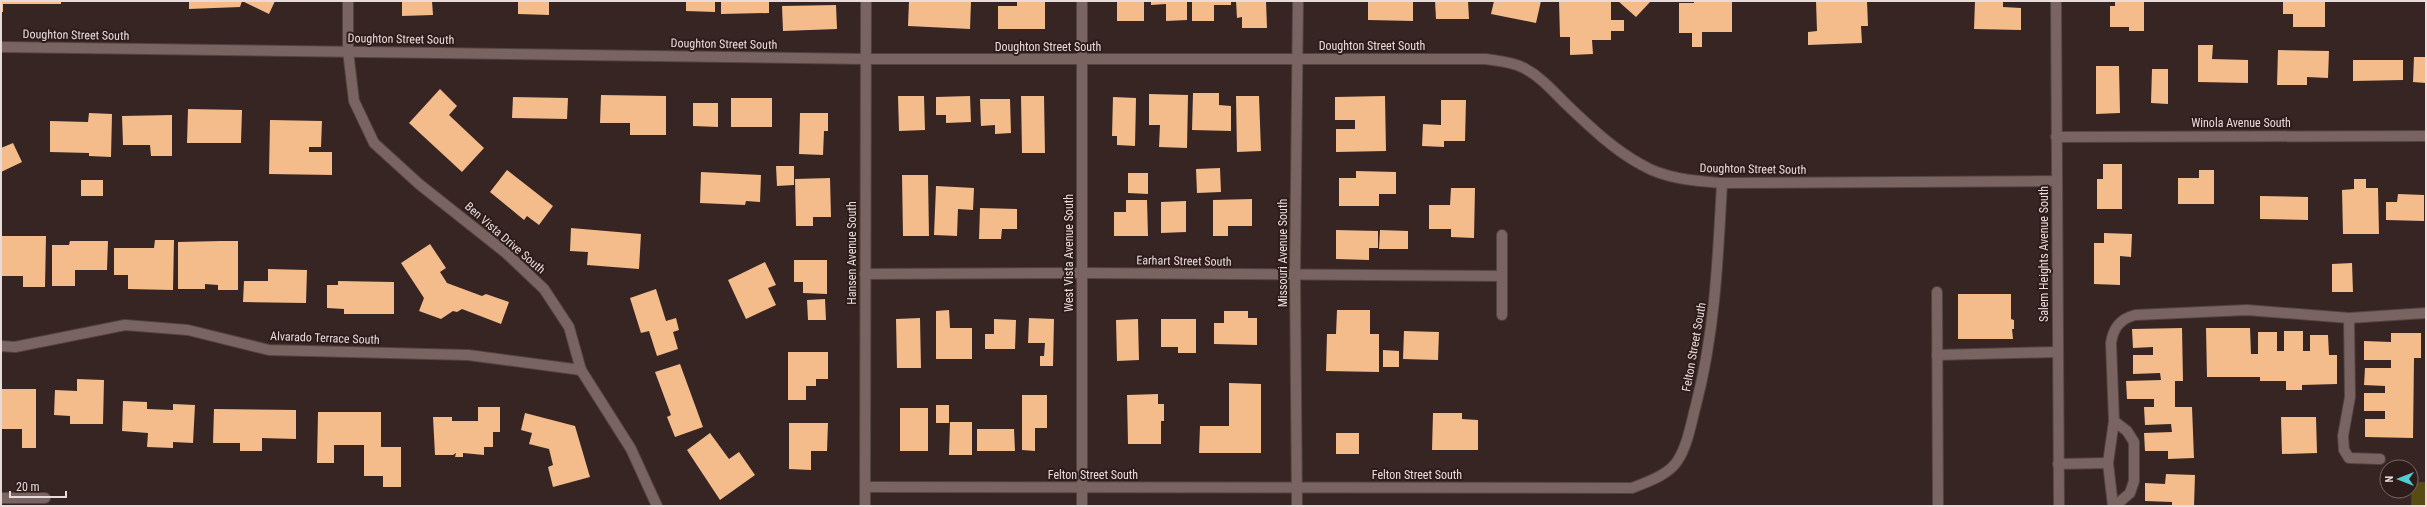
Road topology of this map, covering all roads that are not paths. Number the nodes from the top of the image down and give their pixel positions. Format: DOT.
graph roads {
  1 [pos="348,1"];
  2 [pos="866,1"];
  3 [pos="1082,1"];
  4 [pos="1298,1"];
  5 [pos="2056,1"];
  6 [pos="1,47"];
  7 [pos="348,51"];
  8 [pos="866,59"];
  9 [pos="1082,60"];
  10 [pos="1298,60"];
  11 [pos="2426,136"];
  12 [pos="2056,137"];
  13 [pos="2056,181"];
  14 [pos="1722,183"];
  15 [pos="1502,235"];
  16 [pos="1082,272"];
  17 [pos="865,274"];
  18 [pos="1295,275"];
  19 [pos="1502,276"];
  20 [pos="1937,292"];
  21 [pos="2426,313"];
  22 [pos="1502,315"];
  23 [pos="2349,318"];
  24 [pos="1,346"];
  25 [pos="2057,352"];
  26 [pos="1937,355"];
  27 [pos="581,370"];
  28 [pos="2114,421"];
  29 [pos="2380,459"];
  30 [pos="2108,462"];
  31 [pos="2058,464"];
  32 [pos="865,487"];
  33 [pos="1082,488"];
  34 [pos="1297,488"];
  35 [pos="1,498"];
  36 [pos="45,498"];
  37 [pos="657,506"];
  38 [pos="865,506"];
  39 [pos="1082,506"];
  40 [pos="1297,506"];
  41 [pos="1938,506"];
  42 [pos="2058,506"];
  43 [pos="2114,506"];
  1 -- 7 [label="street, Ben Vista Drive South"];
  2 -- 8 [label="street, Hansen Avenue South"];
  3 -- 9 [label="street, West Vista Avenue South"];
  4 -- 10 [label="street, Missouri Avenue South"];
  5 -- 12 [label="street, Salem Heights Avenue South"];
  6 -- 7 [label="street, Doughton Street South"];
  7 -- 8 [label="street, Doughton Street South"];
  7 -- 27 [label="street, Ben Vista Drive South"];
  8 -- 9 [label="street, Doughton Street South"];
  8 -- 17 [label="street, Hansen Avenue South"];
  9 -- 10 [label="street, Doughton Street South"];
  9 -- 16 [label="street, West Vista Avenue South"];
  10 -- 14 [label="street, Doughton Street South"];
  10 -- 18 [label="street, Missouri Avenue South"];
  11 -- 12 [label="street, Winola Avenue South"];
  12 -- 13 [label="street, Salem Heights Avenue South"];
  13 -- 14 [label="street, Doughton Street South"];
  13 -- 25 [label="street, Salem Heights Avenue South"];
  14 -- 34 [label="street, Felton Street South"];
  15 -- 19 [label="street"];
  16 -- 17 [label="street, Earhart Street South"];
  16 -- 18 [label="street, Earhart Street South"];
  16 -- 33 [label="street, West Vista Avenue South"];
  17 -- 32 [label="street, Hansen Avenue South"];
  18 -- 19 [label="street, Earhart Street South"];
  18 -- 34 [label="street, Missouri Avenue South"];
  19 -- 22 [label="street"];
  20 -- 26 [label="street"];
  21 -- 23 [label="street"];
  23 -- 28 [label="street"];
  23 -- 29 [label="street"];
  24 -- 27 [label="street, Alvarado Terrace South"];
  25 -- 26 [label="street"];
  25 -- 31 [label="street, Salem Heights Avenue South"];
  26 -- 41 [label="street"];
  27 -- 37 [label="street, Ben Vista Drive South"];
  28 -- 30 [label="street"];
  28 -- 43 [label="street"];
  30 -- 31 [label="street"];
  30 -- 43 [label="street"];
  31 -- 42 [label="street, Salem Heights Avenue South"];
  32 -- 33 [label="street, Felton Street South"];
  32 -- 38 [label="street, Hansen Avenue South"];
  33 -- 34 [label="street, Felton Street South"];
  33 -- 39 [label="street, West Vista Avenue South"];
  34 -- 40 [label="street, Missouri Avenue South"];
  35 -- 36 [label="street"];
}
